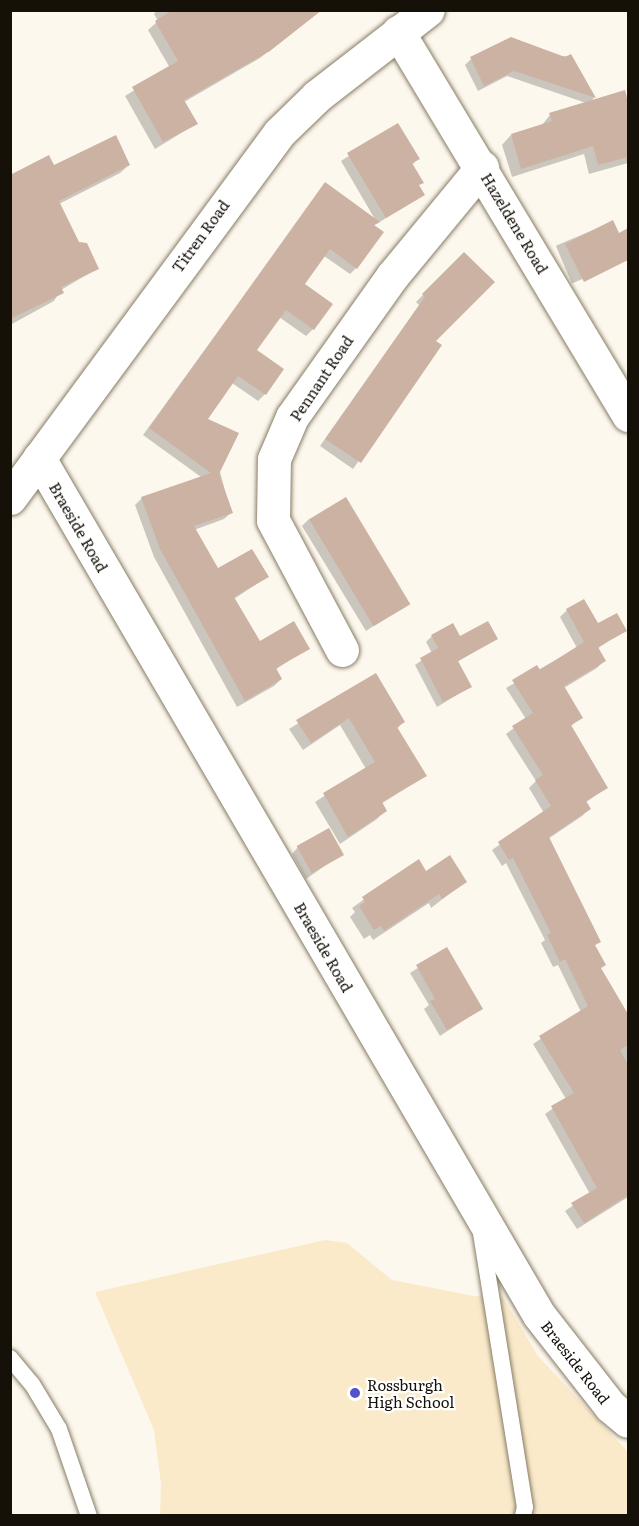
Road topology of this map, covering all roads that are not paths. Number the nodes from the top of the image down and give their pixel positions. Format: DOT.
graph roads {
  1 [pos="428,10"];
  2 [pos="398,32"];
  3 [pos="482,168"];
  4 [pos="628,416"];
  5 [pos="39,458"];
  6 [pos="10,498"];
  7 [pos="342,650"];
  8 [pos="477,1209"];
  9 [pos="10,1358"];
  10 [pos="628,1421"];
  11 [pos="89,1515"];
  12 [pos="523,1515"];
  1 -- 2 [label="street, Titren Road"];
  2 -- 3 [label="street, Hazeldene Road"];
  2 -- 5 [label="street, Titren Road"];
  3 -- 4 [label="street, Hazeldene Road"];
  3 -- 7 [label="street, Pennant Road"];
  5 -- 6 [label="street, Titren Road"];
  5 -- 8 [label="street, Braeside Road"];
  8 -- 10 [label="street, Braeside Road"];
  8 -- 12 [label="lane"];
  9 -- 11 [label="lane"];
}
